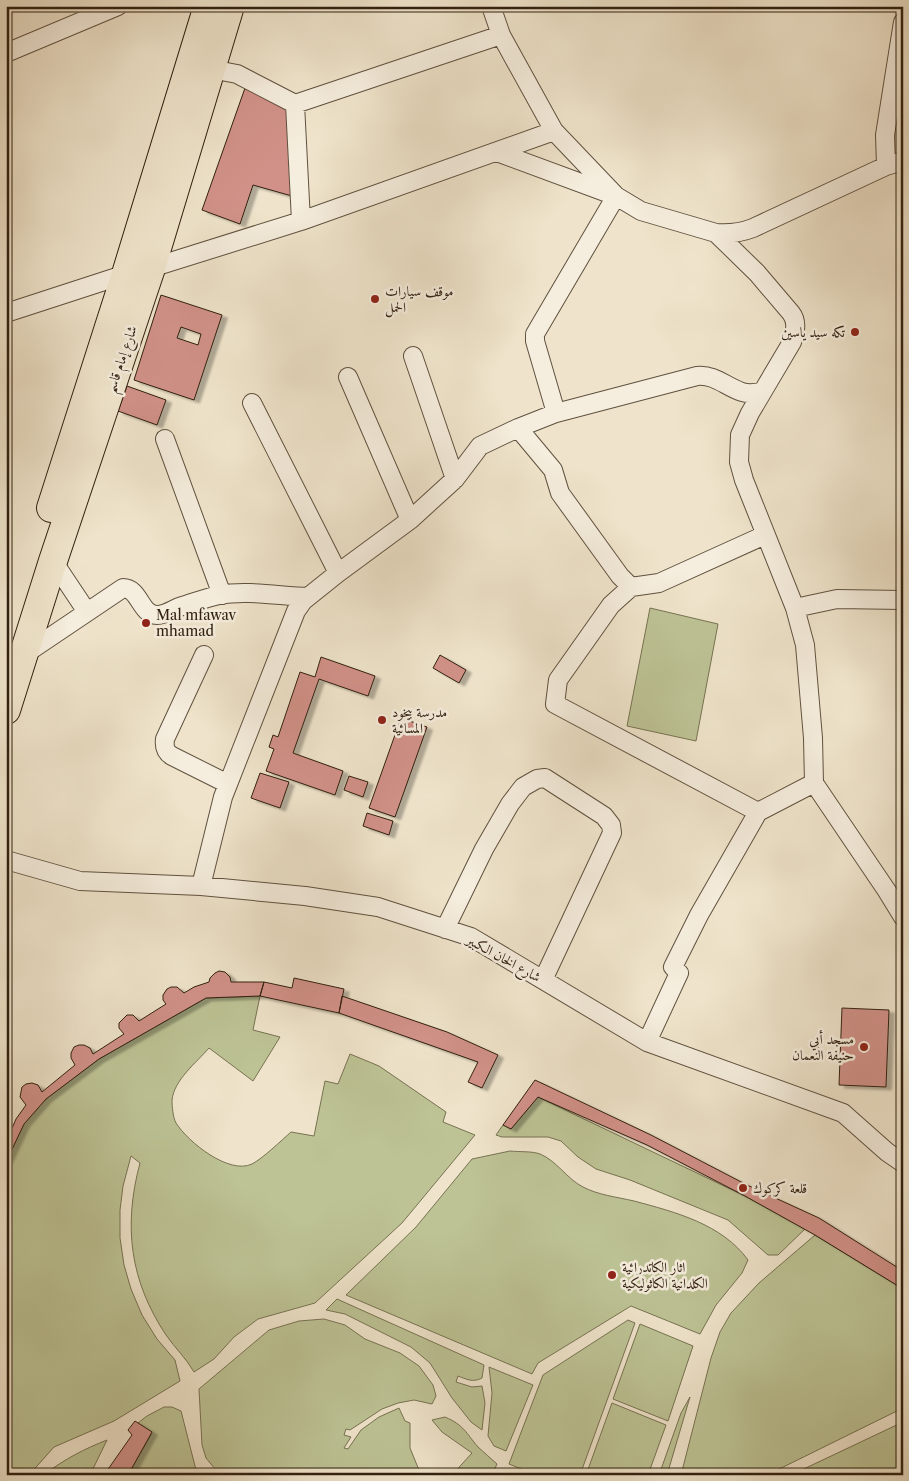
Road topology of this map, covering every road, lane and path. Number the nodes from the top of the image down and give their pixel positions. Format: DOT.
graph roads {
  1 [pos="118,6"];
  2 [pos="491,6"];
  3 [pos="209,8"];
  4 [pos="903,22"];
  5 [pos="501,35"];
  6 [pos="6,53"];
  7 [pos="210,69"];
  8 [pos="295,104"];
  9 [pos="554,131"];
  10 [pos="497,152"];
  11 [pos="898,165"];
  12 [pos="616,196"];
  13 [pos="301,221"];
  14 [pos="716,233"];
  15 [pos="139,271"];
  16 [pos="6,313"];
  17 [pos="413,356"];
  18 [pos="348,377"];
  19 [pos="762,392"];
  20 [pos="252,403"];
  21 [pos="556,413"];
  22 [pos="518,428"];
  23 [pos="166,439"];
  24 [pos="455,479"];
  25 [pos="410,520"];
  26 [pos="765,535"];
  27 [pos="53,561"];
  28 [pos="338,573"];
  29 [pos="630,587"];
  30 [pos="222,595"];
  31 [pos="308,597"];
  32 [pos="903,600"];
  33 [pos="794,608"];
  34 [pos="87,612"];
  35 [pos="14,652"];
  36 [pos="204,655"];
  37 [pos="6,710"];
  38 [pos="814,783"];
  39 [pos="228,784"];
  40 [pos="758,812"];
  41 [pos="6,860"];
  42 [pos="201,886"];
  43 [pos="900,907"];
  44 [pos="446,929"];
  45 [pos="543,980"];
  46 [pos="647,1042"];
  47 [pos="903,1163"];
  1 -- 6 [label="street"];
  2 -- 5 [label="street"];
  3 -- 7 [label="main road, شارع إمام قاسم"];
  3 -- 15 [label="main road, شارع إمام قاسم"];
  4 -- 11 [label="street"];
  5 -- 8 [label="street"];
  5 -- 9 [label="street"];
  7 -- 8 [label="street"];
  7 -- 15 [label="main road, شارع إمام قاسم"];
  8 -- 13 [label="street"];
  9 -- 10 [label="street"];
  9 -- 12 [label="street"];
  10 -- 12 [label="street"];
  10 -- 13 [label="street"];
  11 -- 14 [label="street"];
  12 -- 14 [label="street"];
  12 -- 21 [label="street"];
  13 -- 15 [label="street"];
  14 -- 19 [label="street"];
  15 -- 16 [label="street"];
  15 -- 27 [label="main road, شارع إمام قاسم"];
  15 -- 35 [label="main road, شارع إمام قاسم"];
  17 -- 24 [label="street"];
  18 -- 25 [label="street"];
  19 -- 21 [label="street"];
  19 -- 26 [label="street"];
  20 -- 28 [label="street"];
  21 -- 22 [label="street"];
  22 -- 24 [label="street"];
  22 -- 29 [label="street"];
  23 -- 30 [label="street"];
  24 -- 25 [label="street"];
  25 -- 28 [label="street"];
  26 -- 29 [label="street"];
  26 -- 33 [label="street"];
  27 -- 34 [label="street"];
  27 -- 35 [label="main road, شارع إمام قاسم"];
  28 -- 31 [label="street"];
  29 -- 40 [label="street"];
  30 -- 31 [label="street"];
  30 -- 34 [label="street"];
  31 -- 39 [label="street"];
  32 -- 33 [label="street"];
  33 -- 38 [label="street"];
  34 -- 35 [label="street"];
  35 -- 37 [label="main road, شارع إمام قاسم"];
  36 -- 39 [label="street"];
  38 -- 40 [label="street"];
  38 -- 43 [label="street"];
  39 -- 42 [label="street"];
  40 -- 46 [label="street"];
  41 -- 42 [label="street, شارع الخان الكبير"];
  42 -- 44 [label="street, شارع الخان الكبير"];
  44 -- 45 [label="street, شارع الخان الكبير"];
  44 -- 45 [label="street"];
  45 -- 46 [label="street, شارع الخان الكبير"];
  46 -- 47 [label="street, شارع الخان الكبير"];
}
